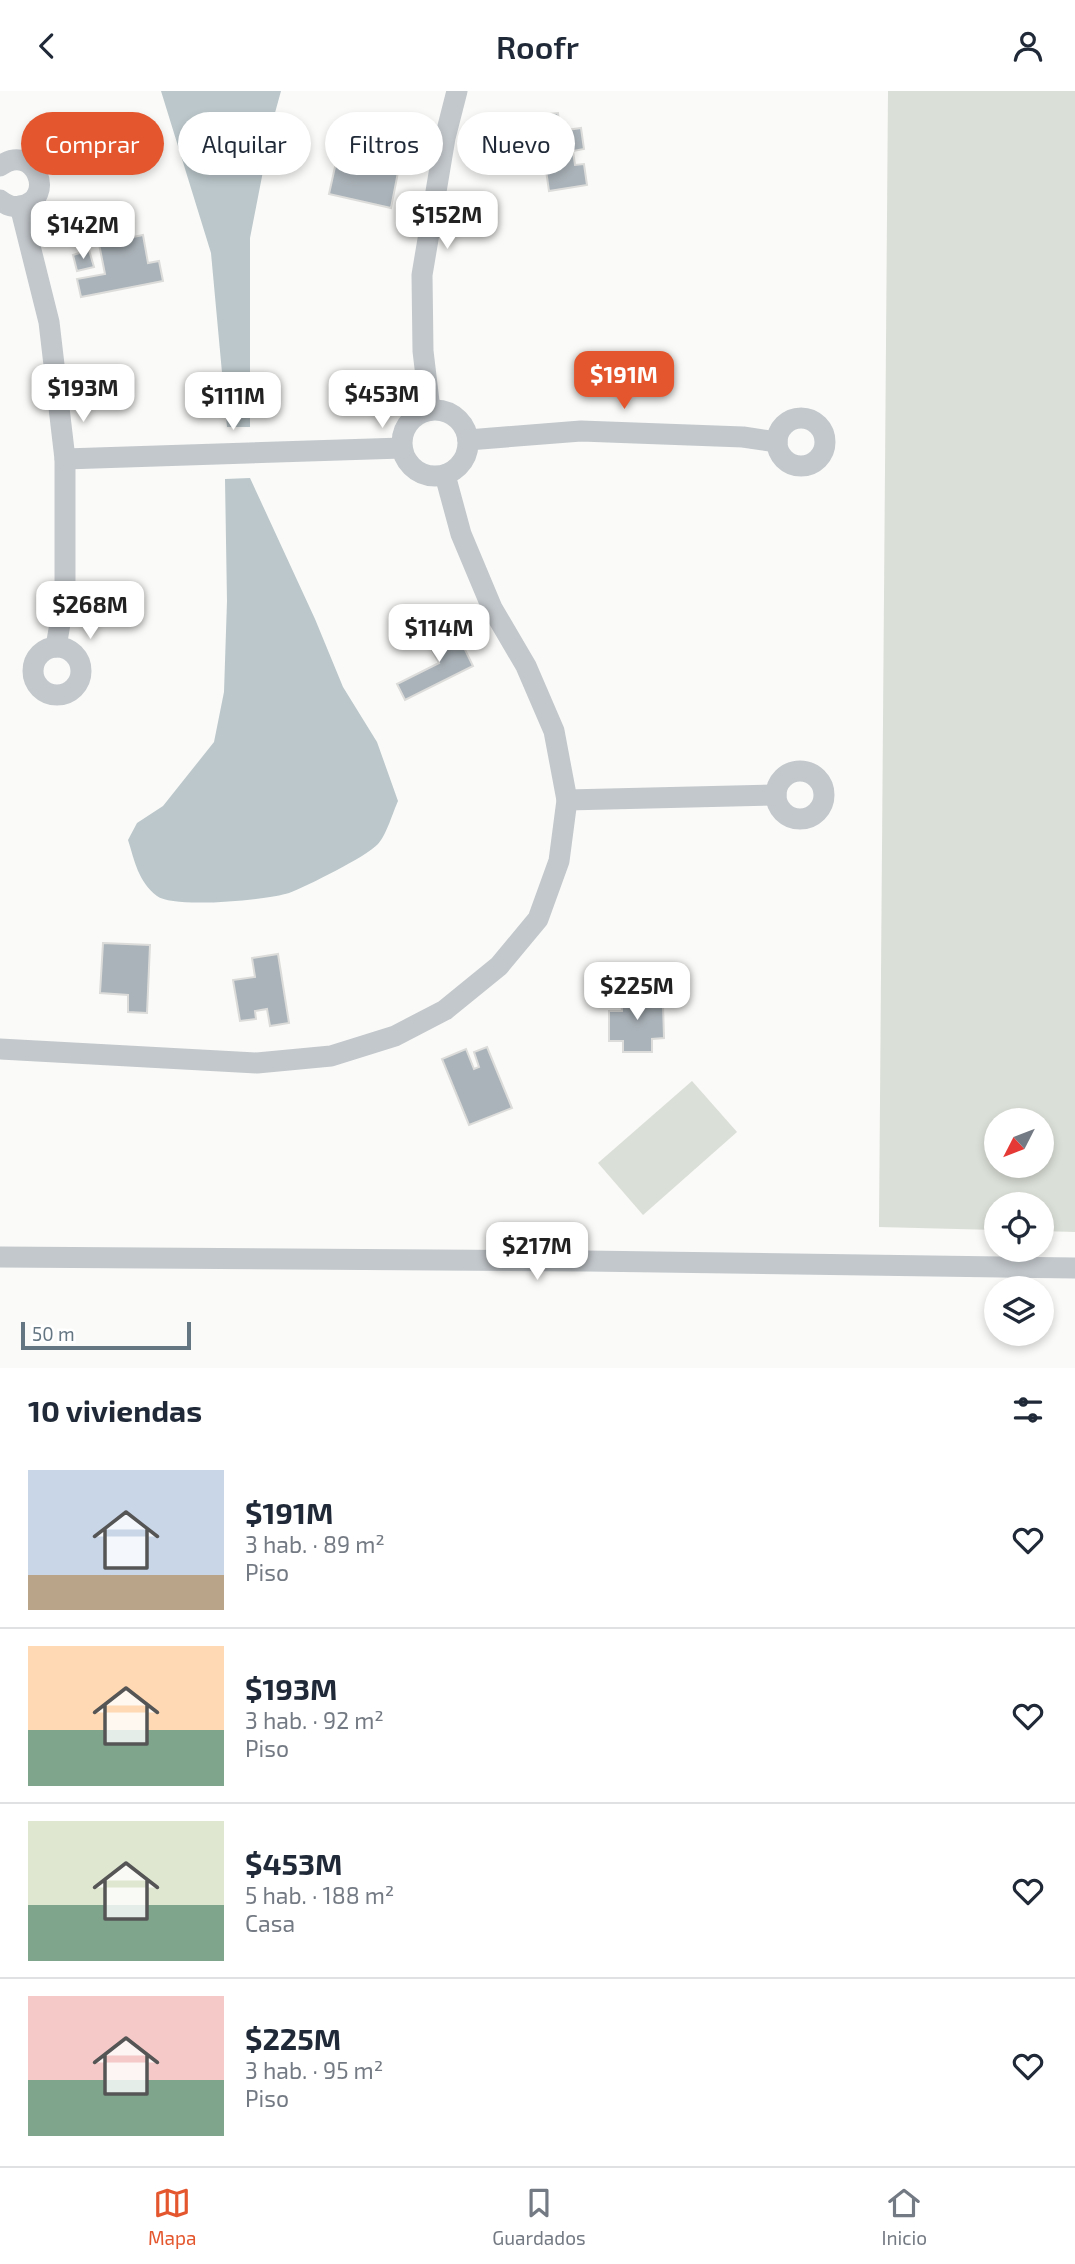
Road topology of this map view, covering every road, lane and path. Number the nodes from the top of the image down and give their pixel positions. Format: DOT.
graph roads {
  1 [pos="457,91"];
  2 [pos="0,166"];
  3 [pos="10,203"];
  4 [pos="430,410"];
  5 [pos="468,440"];
  6 [pos="777,442"];
  7 [pos="402,448"];
  8 [pos="65,459"];
  9 [pos="445,475"];
  10 [pos="56,647"];
  11 [pos="776,795"];
  12 [pos="568,800"];
  13 [pos="0,1049"];
  14 [pos="0,1258"];
  15 [pos="1075,1268"];
  1 -- 4 [label="street"];
  2 -- 3 [label="street"];
  3 -- 8 [label="street"];
  4 -- 5 [label="street"];
  4 -- 7 [label="street"];
  5 -- 6 [label="street"];
  5 -- 9 [label="street"];
  7 -- 8 [label="street"];
  7 -- 9 [label="street"];
  8 -- 10 [label="street"];
  9 -- 12 [label="street"];
  11 -- 12 [label="street"];
  12 -- 13 [label="street"];
  14 -- 15 [label="street"];
}
